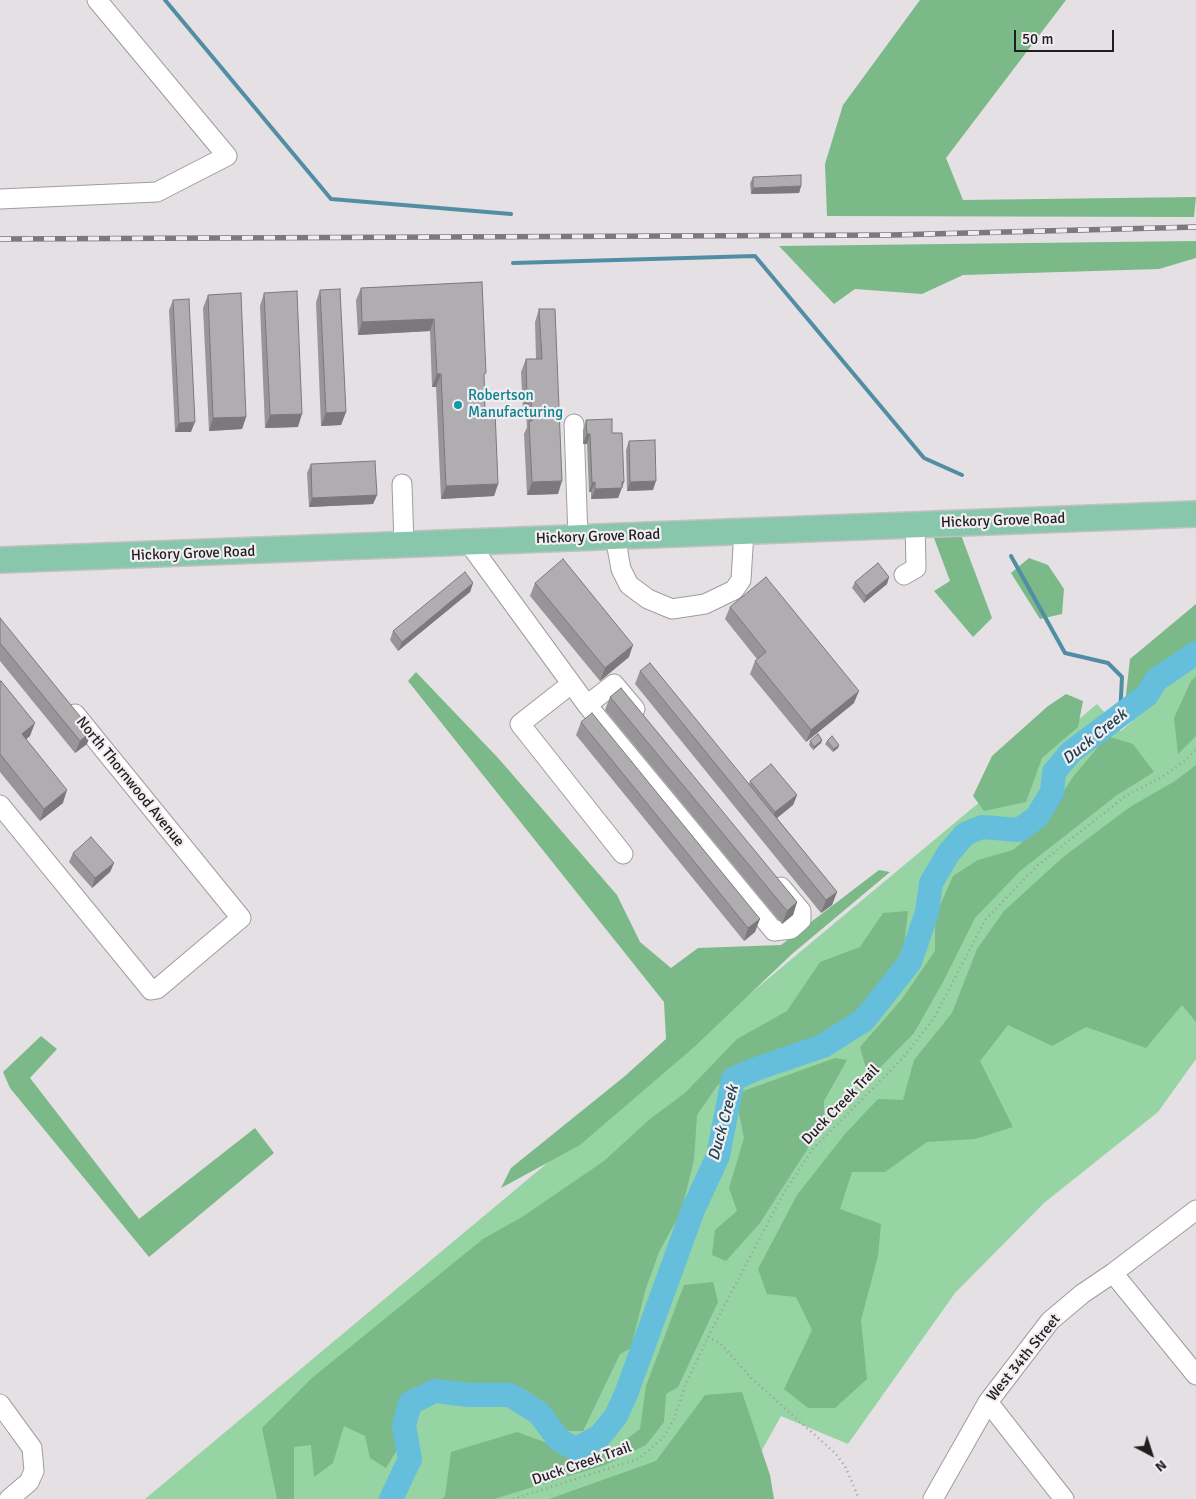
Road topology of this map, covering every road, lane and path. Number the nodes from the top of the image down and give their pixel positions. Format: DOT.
graph roads {
  1 [pos="97,0"];
  2 [pos="0,199"];
  3 [pos="574,424"];
  4 [pos="402,484"];
  5 [pos="1196,514"];
  6 [pos="915,524"];
  7 [pos="744,531"];
  8 [pos="615,536"];
  9 [pos="578,538"];
  10 [pos="468,542"];
  11 [pos="404,545"];
  12 [pos="0,560"];
  13 [pos="904,575"];
  14 [pos="571,684"];
  15 [pos="62,698"];
  16 [pos="587,705"];
  17 [pos="646,722"];
  18 [pos="1196,750"];
  19 [pos="0,805"];
  20 [pos="623,854"];
  21 [pos="770,873"];
  22 [pos="1196,1210"];
  23 [pos="1113,1274"];
  24 [pos="708,1337"];
  25 [pos="1196,1375"];
  26 [pos="988,1402"];
  27 [pos="0,1404"];
  28 [pos="9,1499"];
  29 [pos="513,1499"];
  30 [pos="859,1499"];
  31 [pos="933,1499"];
  32 [pos="1064,1499"];
  1 -- 2 [label="street"];
  3 -- 9 [label="street"];
  4 -- 11 [label="street"];
  5 -- 6 [label="main road, Hickory Grove Road"];
  6 -- 7 [label="main road, Hickory Grove Road"];
  6 -- 13 [label="street"];
  7 -- 8 [label="main road, Hickory Grove Road"];
  7 -- 8 [label="street"];
  8 -- 9 [label="main road, Hickory Grove Road"];
  9 -- 10 [label="main road, Hickory Grove Road"];
  10 -- 11 [label="main road, Hickory Grove Road"];
  10 -- 14 [label="street"];
  11 -- 12 [label="main road, Hickory Grove Road"];
  14 -- 16 [label="street"];
  14 -- 20 [label="street"];
  15 -- 19 [label="street, North Thornwood Avenue"];
  16 -- 17 [label="street"];
  16 -- 21 [label="street"];
  18 -- 24 [label="path, Duck Creek Trail"];
  22 -- 23 [label="street, West 34th Street"];
  23 -- 25 [label="street"];
  23 -- 26 [label="street, West 34th Street"];
  24 -- 29 [label="path, Duck Creek Trail"];
  24 -- 30 [label="path"];
  26 -- 31 [label="street, West 34th Street"];
  26 -- 32 [label="street"];
  27 -- 28 [label="street"];
}
